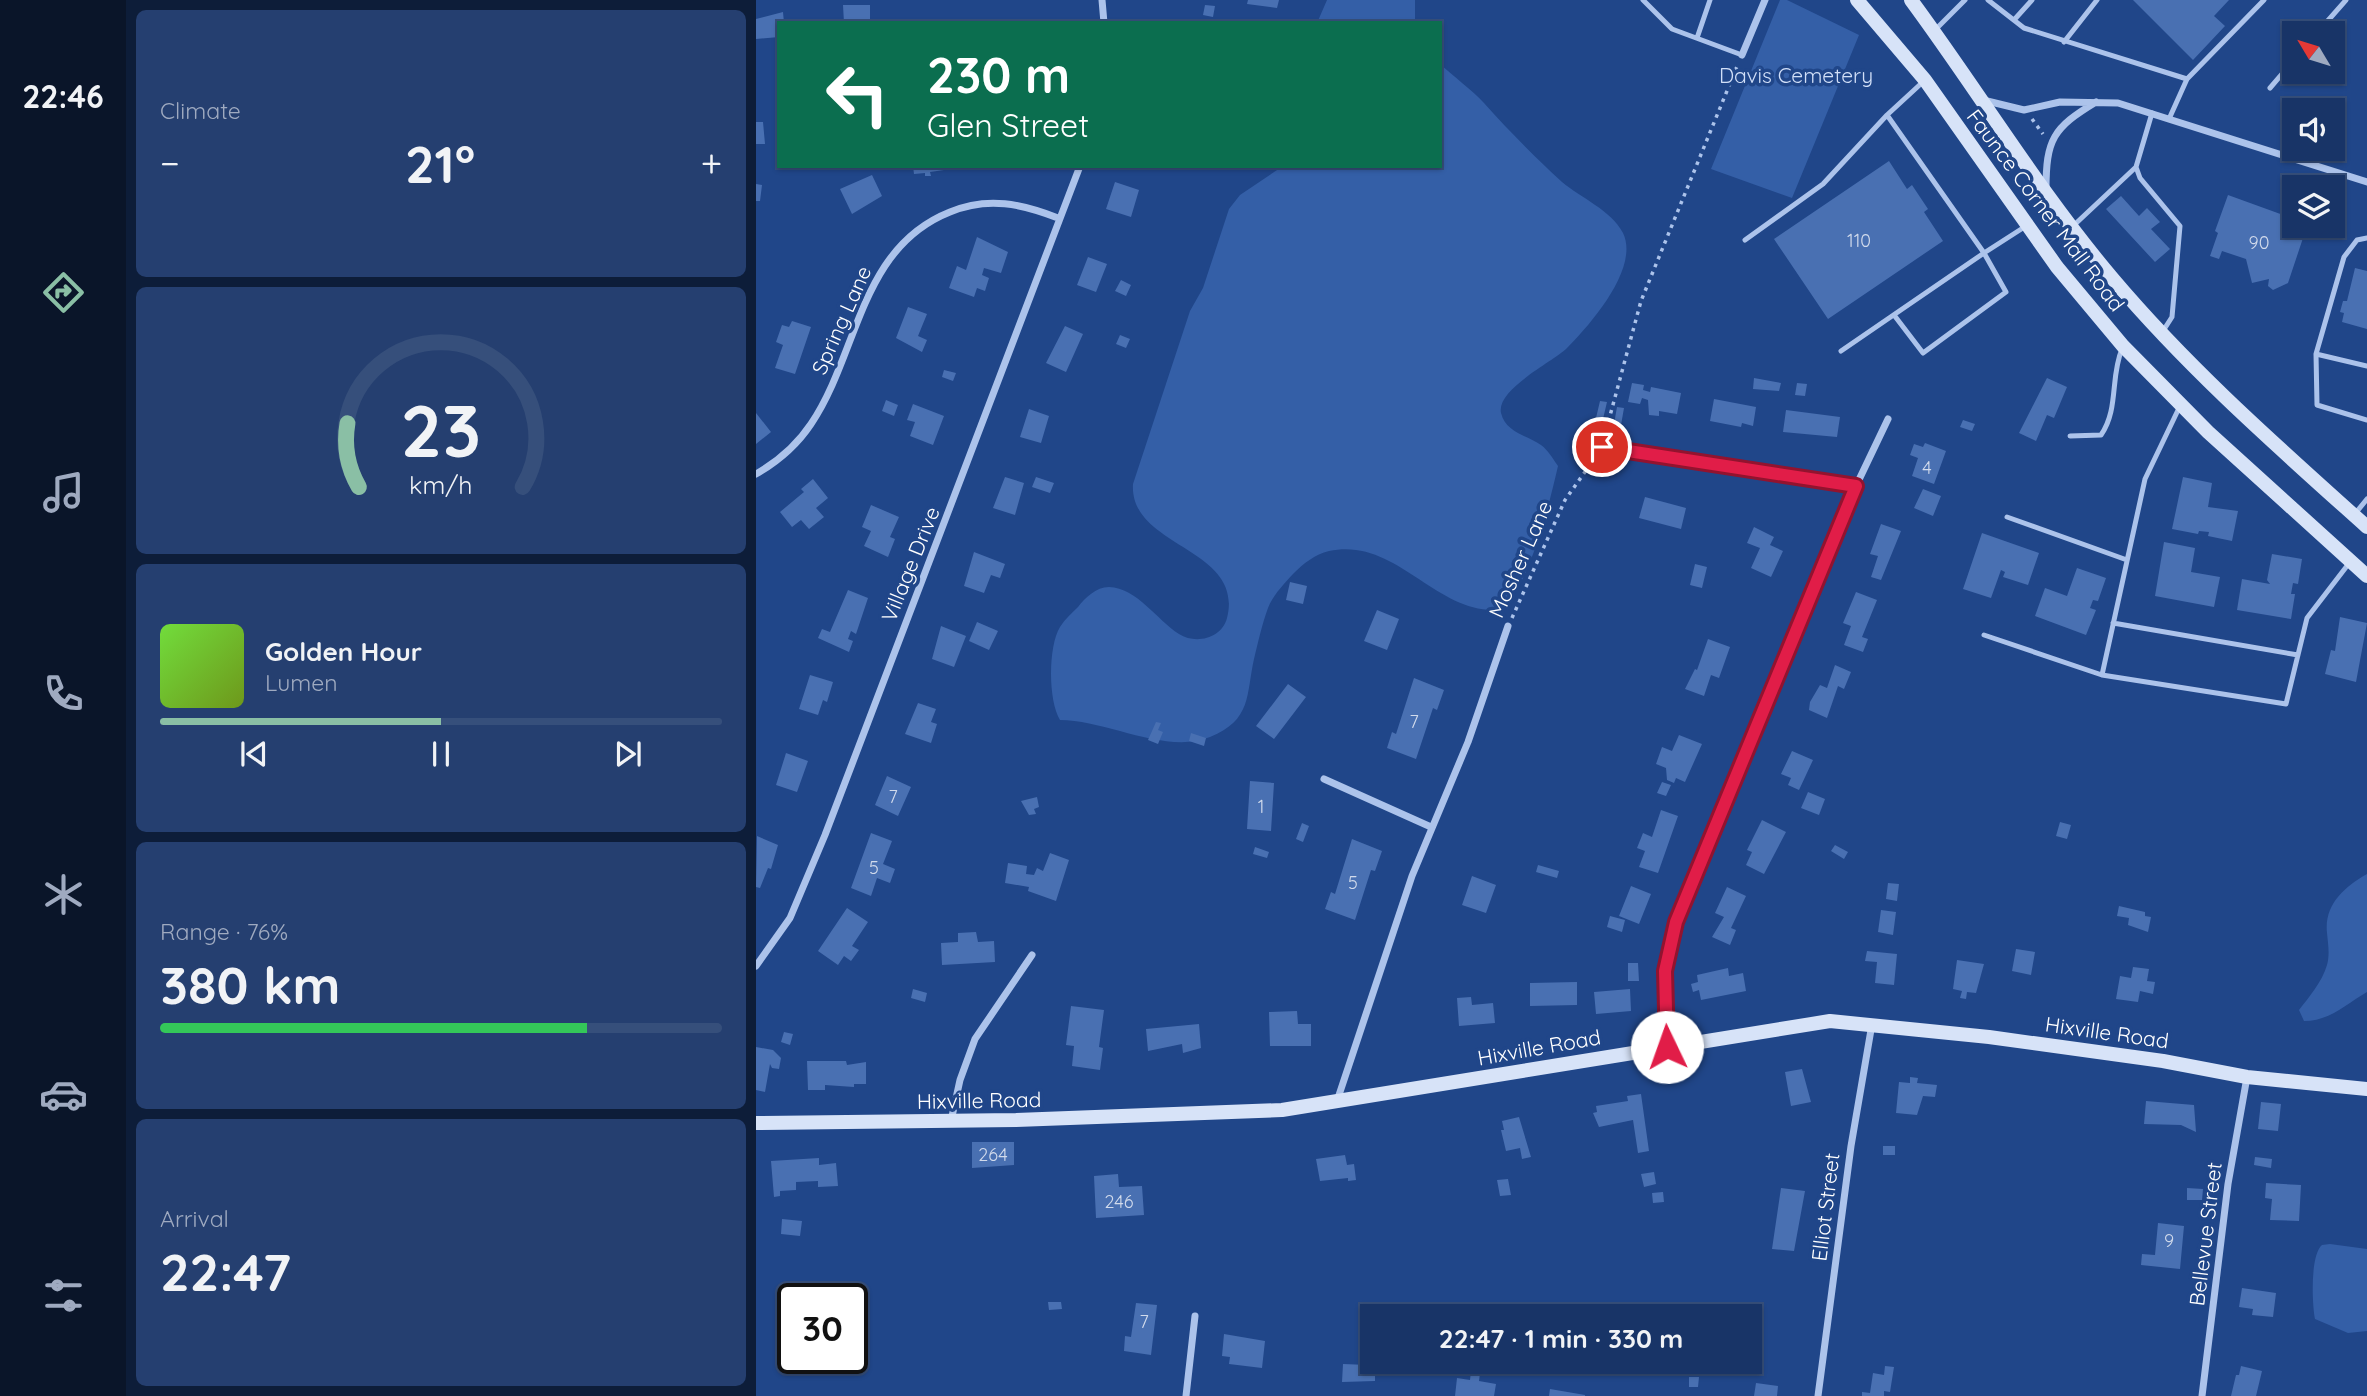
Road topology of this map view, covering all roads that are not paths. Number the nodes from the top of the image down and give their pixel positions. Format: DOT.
graph roads {
  1 [pos="1102,0"];
  2 [pos="1643,0"];
  3 [pos="1710,0"];
  4 [pos="1765,0"];
  5 [pos="1857,0"];
  6 [pos="1911,0"];
  7 [pos="1965,0"];
  8 [pos="1988,0"];
  9 [pos="2032,0"];
  10 [pos="2097,0"];
  11 [pos="2263,0"];
  12 [pos="2346,0"];
  13 [pos="2014,20"];
  14 [pos="1104,21"];
  15 [pos="2328,21"];
  16 [pos="1934,31"];
  17 [pos="1697,38"];
  18 [pos="2064,42"];
  19 [pos="1742,55"];
  20 [pos="2282,74"];
  21 [pos="2187,79"];
  22 [pos="1925,80"];
  23 [pos="2270,88"];
  24 [pos="1982,99"];
  25 [pos="2097,101"];
  26 [pos="2152,113"];
  27 [pos="1887,115"];
  28 [pos="2169,119"];
  29 [pos="2136,167"];
  30 [pos="1079,168"];
  31 [pos="2367,182"];
  32 [pos="2046,192"];
  33 [pos="1058,218"];
  34 [pos="2026,226"];
  35 [pos="2072,227"];
  36 [pos="2367,238"];
  37 [pos="1745,240"];
  38 [pos="1984,253"];
  39 [pos="1894,315"];
  40 [pos="2161,334"];
  41 [pos="2123,346"];
  42 [pos="1841,351"];
  43 [pos="2316,354"];
  44 [pos="2367,366"];
  45 [pos="2180,406"];
  46 [pos="1888,419"];
  47 [pos="2367,421"];
  48 [pos="2070,436"];
  49 [pos="1602,447"];
  50 [pos="756,474"];
  51 [pos="1856,486"];
  52 [pos="2367,499"];
  53 [pos="2354,515"];
  54 [pos="2007,517"];
  55 [pos="2367,527"];
  56 [pos="2127,560"];
  57 [pos="2351,562"];
  58 [pos="2367,576"];
  59 [pos="2113,622"];
  60 [pos="1508,626"];
  61 [pos="1984,635"];
  62 [pos="2298,655"];
  63 [pos="2102,675"];
  64 [pos="1324,779"];
  65 [pos="1431,827"];
  66 [pos="1032,955"];
  67 [pos="756,966"];
  68 [pos="1872,1024"];
  69 [pos="1667,1047"];
  70 [pos="2247,1077"];
  71 [pos="2367,1090"];
  72 [pos="1336,1102"];
  73 [pos="951,1121"];
  74 [pos="756,1124"];
  75 [pos="1195,1316"];
  76 [pos="1186,1396"];
  77 [pos="1818,1396"];
  78 [pos="2202,1396"];
  1 -- 14 [label="street"];
  2 -- 17 [label="lane"];
  3 -- 17 [label="lane"];
  4 -- 19 [label="street"];
  5 -- 22 [label="street, Faunce Corner Mall Road"];
  6 -- 16 [label="street, Faunce Corner Mall Road"];
  7 -- 16 [label="lane"];
  8 -- 13 [label="lane"];
  9 -- 13 [label="lane"];
  10 -- 18 [label="lane"];
  11 -- 21 [label="lane"];
  12 -- 15 [label="lane"];
  13 -- 18 [label="lane"];
  16 -- 24 [label="street, Faunce Corner Mall Road"];
  17 -- 19 [label="lane"];
  18 -- 21 [label="lane"];
  20 -- 23 [label="lane"];
  21 -- 28 [label="lane"];
  22 -- 27 [label="lane"];
  22 -- 34 [label="street, Faunce Corner Mall Road"];
  24 -- 25 [label="street"];
  24 -- 32 [label="street, Faunce Corner Mall Road"];
  25 -- 26 [label="street"];
  25 -- 32 [label="street"];
  26 -- 28 [label="street"];
  26 -- 29 [label="lane"];
  27 -- 37 [label="lane"];
  27 -- 38 [label="lane"];
  28 -- 31 [label="street"];
  29 -- 35 [label="lane"];
  29 -- 40 [label="lane"];
  30 -- 33 [label="street, Village Drive"];
  32 -- 35 [label="street, Faunce Corner Mall Road"];
  33 -- 50 [label="street, Spring Lane"];
  33 -- 67 [label="street, Village Drive"];
  34 -- 38 [label="lane"];
  34 -- 41 [label="street, Faunce Corner Mall Road"];
  35 -- 40 [label="street, Faunce Corner Mall Road"];
  36 -- 43 [label="lane"];
  38 -- 39 [label="lane"];
  38 -- 39 [label="lane"];
  39 -- 42 [label="lane"];
  40 -- 53 [label="street, Faunce Corner Mall Road"];
  41 -- 45 [label="street, Faunce Corner Mall Road"];
  41 -- 48 [label="lane"];
  43 -- 44 [label="lane"];
  43 -- 47 [label="lane"];
  45 -- 56 [label="lane"];
  45 -- 57 [label="street, Faunce Corner Mall Road"];
  46 -- 51 [label="street"];
  49 -- 51 [label="street"];
  51 -- 69 [label="street"];
  52 -- 53 [label="lane"];
  53 -- 55 [label="street, Faunce Corner Mall Road"];
  54 -- 56 [label="lane"];
  56 -- 59 [label="lane"];
  57 -- 58 [label="street, Faunce Corner Mall Road"];
  57 -- 62 [label="lane"];
  59 -- 62 [label="lane"];
  59 -- 63 [label="lane"];
  60 -- 65 [label="street, Mosher Lane"];
  61 -- 63 [label="lane"];
  62 -- 63 [label="lane"];
  64 -- 65 [label="street"];
  65 -- 72 [label="street, Mosher Lane"];
  66 -- 73 [label="street"];
  68 -- 69 [label="street, Hixville Road"];
  68 -- 70 [label="street, Hixville Road"];
  68 -- 77 [label="street, Elliot Street"];
  69 -- 72 [label="street, Hixville Road"];
  70 -- 71 [label="street, Hixville Road"];
  70 -- 78 [label="street, Bellevue Street"];
  72 -- 73 [label="street, Hixville Road"];
  73 -- 74 [label="street, Hixville Road"];
  75 -- 76 [label="street"];
}
